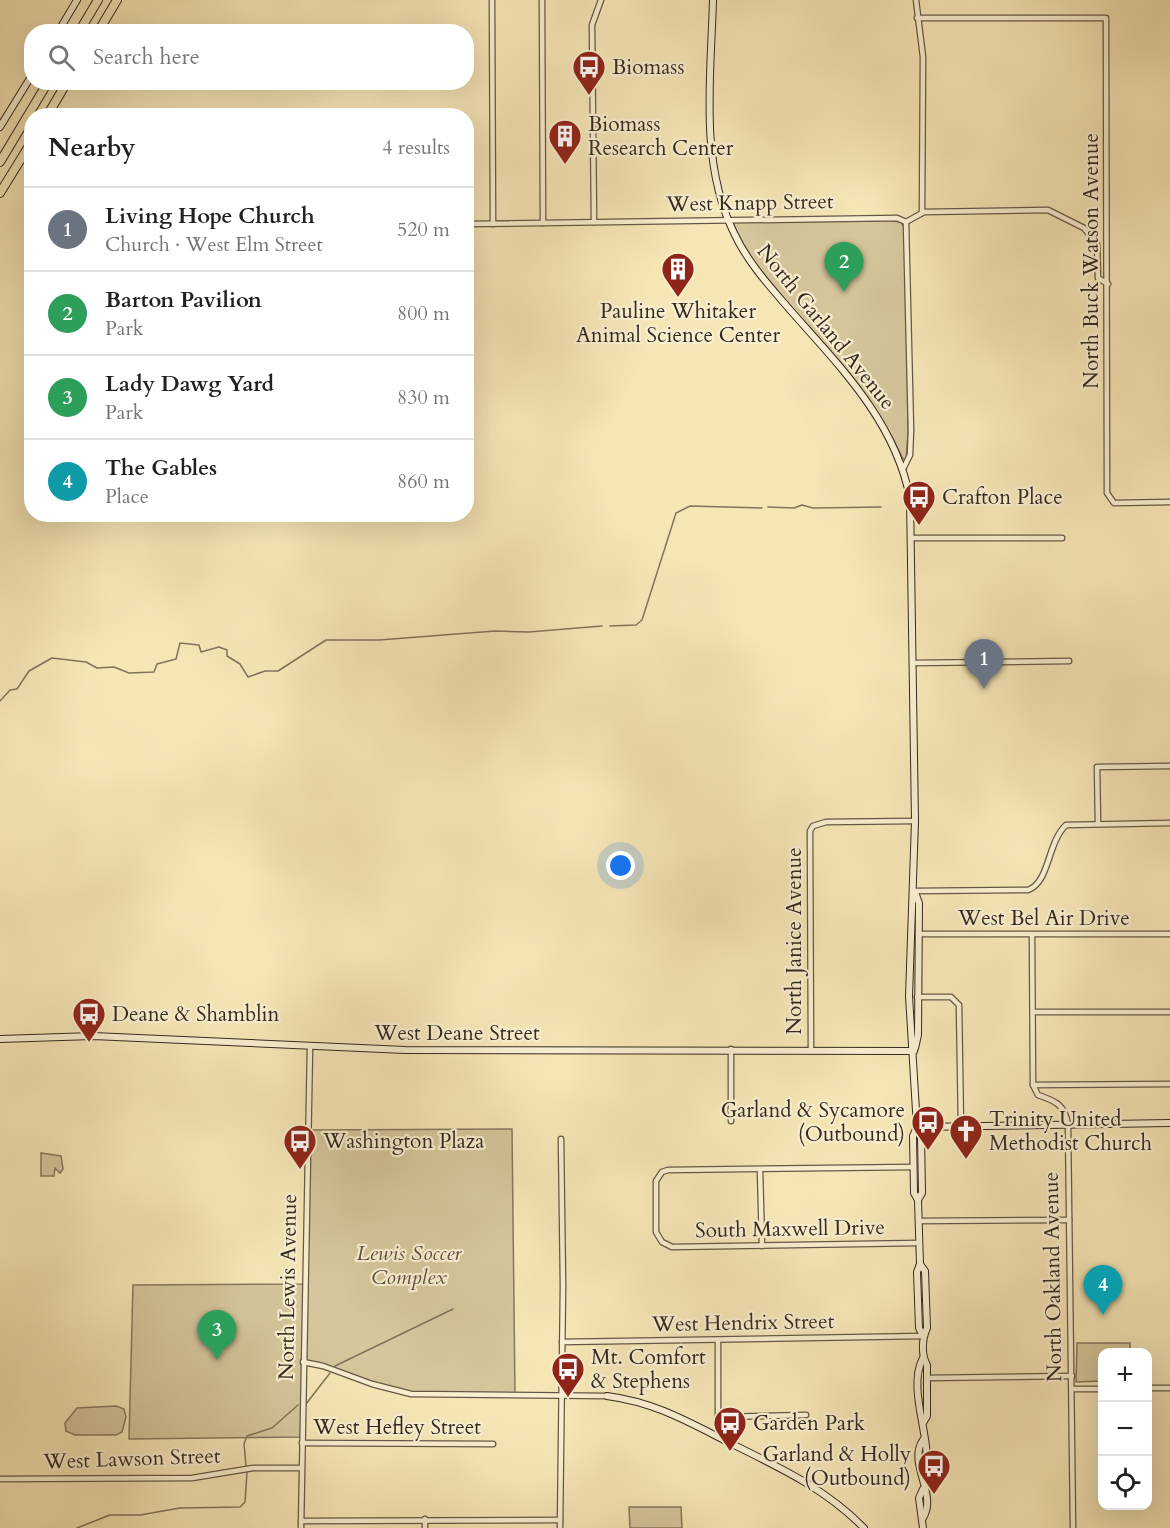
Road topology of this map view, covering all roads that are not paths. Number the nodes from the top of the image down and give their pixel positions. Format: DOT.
graph roads {
  1 [pos="77,0"];
  2 [pos="98,0"];
  3 [pos="117,0"];
  4 [pos="492,0"];
  5 [pos="542,0"];
  6 [pos="601,0"];
  7 [pos="713,0"];
  8 [pos="916,0"];
  9 [pos="918,18"];
  10 [pos="63,24"];
  11 [pos="84,24"];
  12 [pos="103,24"];
  13 [pos="24,88"];
  14 [pos="43,90"];
  15 [pos="62,90"];
  16 [pos="32,108"];
  17 [pos="52,108"];
  18 [pos="24,122"];
  19 [pos="0,127"];
  20 [pos="24,154"];
  21 [pos="0,162"];
  22 [pos="0,192"];
  23 [pos="922,213"];
  24 [pos="728,218"];
  25 [pos="594,222"];
  26 [pos="906,222"];
  27 [pos="474,224"];
  28 [pos="494,224"];
  29 [pos="543,224"];
  30 [pos="1108,284"];
  31 [pos="903,469"];
  32 [pos="1170,502"];
  33 [pos="912,538"];
  34 [pos="1062,538"];
  35 [pos="1069,661"];
  36 [pos="913,663"];
  37 [pos="1170,766"];
  38 [pos="915,821"];
  39 [pos="1098,823"];
  40 [pos="1170,823"];
  41 [pos="915,891"];
  42 [pos="918,934"];
  43 [pos="1170,934"];
  44 [pos="1032,935"];
  45 [pos="917,997"];
  46 [pos="1170,1011"];
  47 [pos="1033,1012"];
  48 [pos="0,1039"];
  49 [pos="310,1047"];
  50 [pos="731,1049"];
  51 [pos="811,1051"];
  52 [pos="914,1051"];
  53 [pos="1170,1084"];
  54 [pos="1033,1085"];
  55 [pos="731,1121"];
  56 [pos="1170,1124"];
  57 [pos="1068,1125"];
  58 [pos="961,1126"];
  59 [pos="917,1127"];
  60 [pos="561,1139"];
  61 [pos="914,1167"];
  62 [pos="760,1170"];
  63 [pos="918,1200"];
  64 [pos="1069,1220"];
  65 [pos="919,1221"];
  66 [pos="919,1243"];
  67 [pos="762,1246"];
  68 [pos="923,1336"];
  69 [pos="718,1340"];
  70 [pos="562,1342"];
  71 [pos="923,1359"];
  72 [pos="303,1362"];
  73 [pos="1072,1376"];
  74 [pos="927,1378"];
  75 [pos="1152,1388"];
  76 [pos="1170,1388"];
  77 [pos="1072,1389"];
  78 [pos="1098,1389"];
  79 [pos="562,1394"];
  80 [pos="607,1396"];
  81 [pos="806,1415"];
  82 [pos="719,1417"];
  83 [pos="923,1424"];
  84 [pos="718,1437"];
  85 [pos="302,1443"];
  86 [pos="493,1444"];
  87 [pos="301,1468"];
  88 [pos="0,1479"];
  89 [pos="425,1519"];
  90 [pos="560,1520"];
  91 [pos="301,1521"];
  92 [pos="301,1528"];
  93 [pos="425,1528"];
  94 [pos="560,1528"];
  95 [pos="864,1528"];
  96 [pos="923,1528"];
  97 [pos="1073,1528"];
  1 -- 10 [label="main road"];
  2 -- 11 [label="highway"];
  3 -- 12 [label="highway"];
  4 -- 28 [label="street"];
  5 -- 29 [label="street"];
  6 -- 25 [label="street"];
  7 -- 24 [label="main road, North Garland Avenue"];
  8 -- 9 [label="street"];
  9 -- 23 [label="street"];
  9 -- 30 [label="street, North Buck Watson Avenue"];
  13 -- 19 [label="main road"];
  14 -- 16 [label="highway"];
  15 -- 17 [label="highway"];
  18 -- 21 [label="highway"];
  20 -- 22 [label="highway"];
  23 -- 26 [label="street"];
  23 -- 30 [label="street"];
  24 -- 25 [label="street, West Knapp Street"];
  24 -- 26 [label="street, West Knapp Street"];
  24 -- 31 [label="main road, North Garland Avenue"];
  25 -- 29 [label="street, West Knapp Street"];
  26 -- 31 [label="street"];
  27 -- 28 [label="street, West Knapp Street"];
  28 -- 29 [label="street, West Knapp Street"];
  30 -- 32 [label="street, North Buck Watson Avenue"];
  31 -- 33 [label="main road, North Garland Avenue"];
  33 -- 34 [label="street"];
  33 -- 36 [label="main road, North Garland Avenue"];
  35 -- 36 [label="street"];
  36 -- 38 [label="main road, North Garland Avenue"];
  37 -- 39 [label="street"];
  38 -- 41 [label="main road, North Garland Avenue"];
  38 -- 51 [label="street, North Janice Avenue"];
  39 -- 40 [label="street"];
  39 -- 41 [label="street"];
  41 -- 42 [label="main road, North Garland Avenue"];
  41 -- 52 [label="main road, North Garland Avenue"];
  42 -- 44 [label="street, West Bel Air Drive"];
  42 -- 45 [label="main road, North Garland Avenue"];
  43 -- 44 [label="street, West Bel Air Drive"];
  44 -- 47 [label="street"];
  45 -- 52 [label="main road, North Garland Avenue"];
  45 -- 58 [label="street"];
  46 -- 47 [label="street"];
  47 -- 54 [label="street"];
  48 -- 49 [label="main road, West Deane Street"];
  49 -- 50 [label="main road, West Deane Street"];
  49 -- 72 [label="street, North Lewis Avenue"];
  50 -- 51 [label="main road, West Deane Street"];
  50 -- 55 [label="street"];
  51 -- 52 [label="main road, West Deane Street"];
  52 -- 59 [label="main road, North Garland Avenue"];
  53 -- 54 [label="street"];
  54 -- 57 [label="street, North Oakland Avenue"];
  56 -- 57 [label="main road"];
  57 -- 58 [label="main road"];
  57 -- 64 [label="street, North Oakland Avenue"];
  58 -- 59 [label="main road"];
  59 -- 61 [label="main road, North Garland Avenue"];
  59 -- 63 [label="main road, North Garland Avenue"];
  60 -- 70 [label="street"];
  61 -- 62 [label="street"];
  61 -- 63 [label="main road, North Garland Avenue"];
  62 -- 67 [label="street"];
  62 -- 67 [label="street, South Maxwell Drive"];
  63 -- 65 [label="main road, North Garland Avenue"];
  64 -- 65 [label="street"];
  64 -- 73 [label="street, North Oakland Avenue"];
  65 -- 66 [label="main road, North Garland Avenue"];
  66 -- 67 [label="street, South Maxwell Drive"];
  66 -- 68 [label="main road, North Garland Avenue"];
  68 -- 69 [label="street, West Hendrix Street"];
  68 -- 71 [label="main road, North Garland Avenue"];
  69 -- 70 [label="street, West Hendrix Street"];
  69 -- 82 [label="street"];
  70 -- 79 [label="street"];
  71 -- 74 [label="main road, North Garland Avenue"];
  71 -- 83 [label="main road, North Garland Avenue"];
  72 -- 79 [label="street"];
  72 -- 85 [label="street, North Lewis Avenue"];
  73 -- 74 [label="street"];
  73 -- 77 [label="street, North Oakland Avenue"];
  74 -- 83 [label="main road, North Garland Avenue"];
  75 -- 76 [label="street"];
  77 -- 78 [label="street"];
  77 -- 97 [label="street, North Oakland Avenue"];
  79 -- 80 [label="street"];
  79 -- 90 [label="street"];
  80 -- 84 [label="main road"];
  81 -- 82 [label="street"];
  82 -- 84 [label="street"];
  83 -- 96 [label="main road, North Garland Avenue"];
  84 -- 95 [label="main road"];
  85 -- 86 [label="street, West Hefley Street"];
  85 -- 87 [label="street, North Lewis Avenue"];
  87 -- 88 [label="street, West Lawson Street"];
  87 -- 91 [label="street, North Lewis Avenue"];
  89 -- 90 [label="street"];
  89 -- 91 [label="street"];
  89 -- 93 [label="street"];
  90 -- 94 [label="street"];
  91 -- 92 [label="street, North Lewis Avenue"];
}
